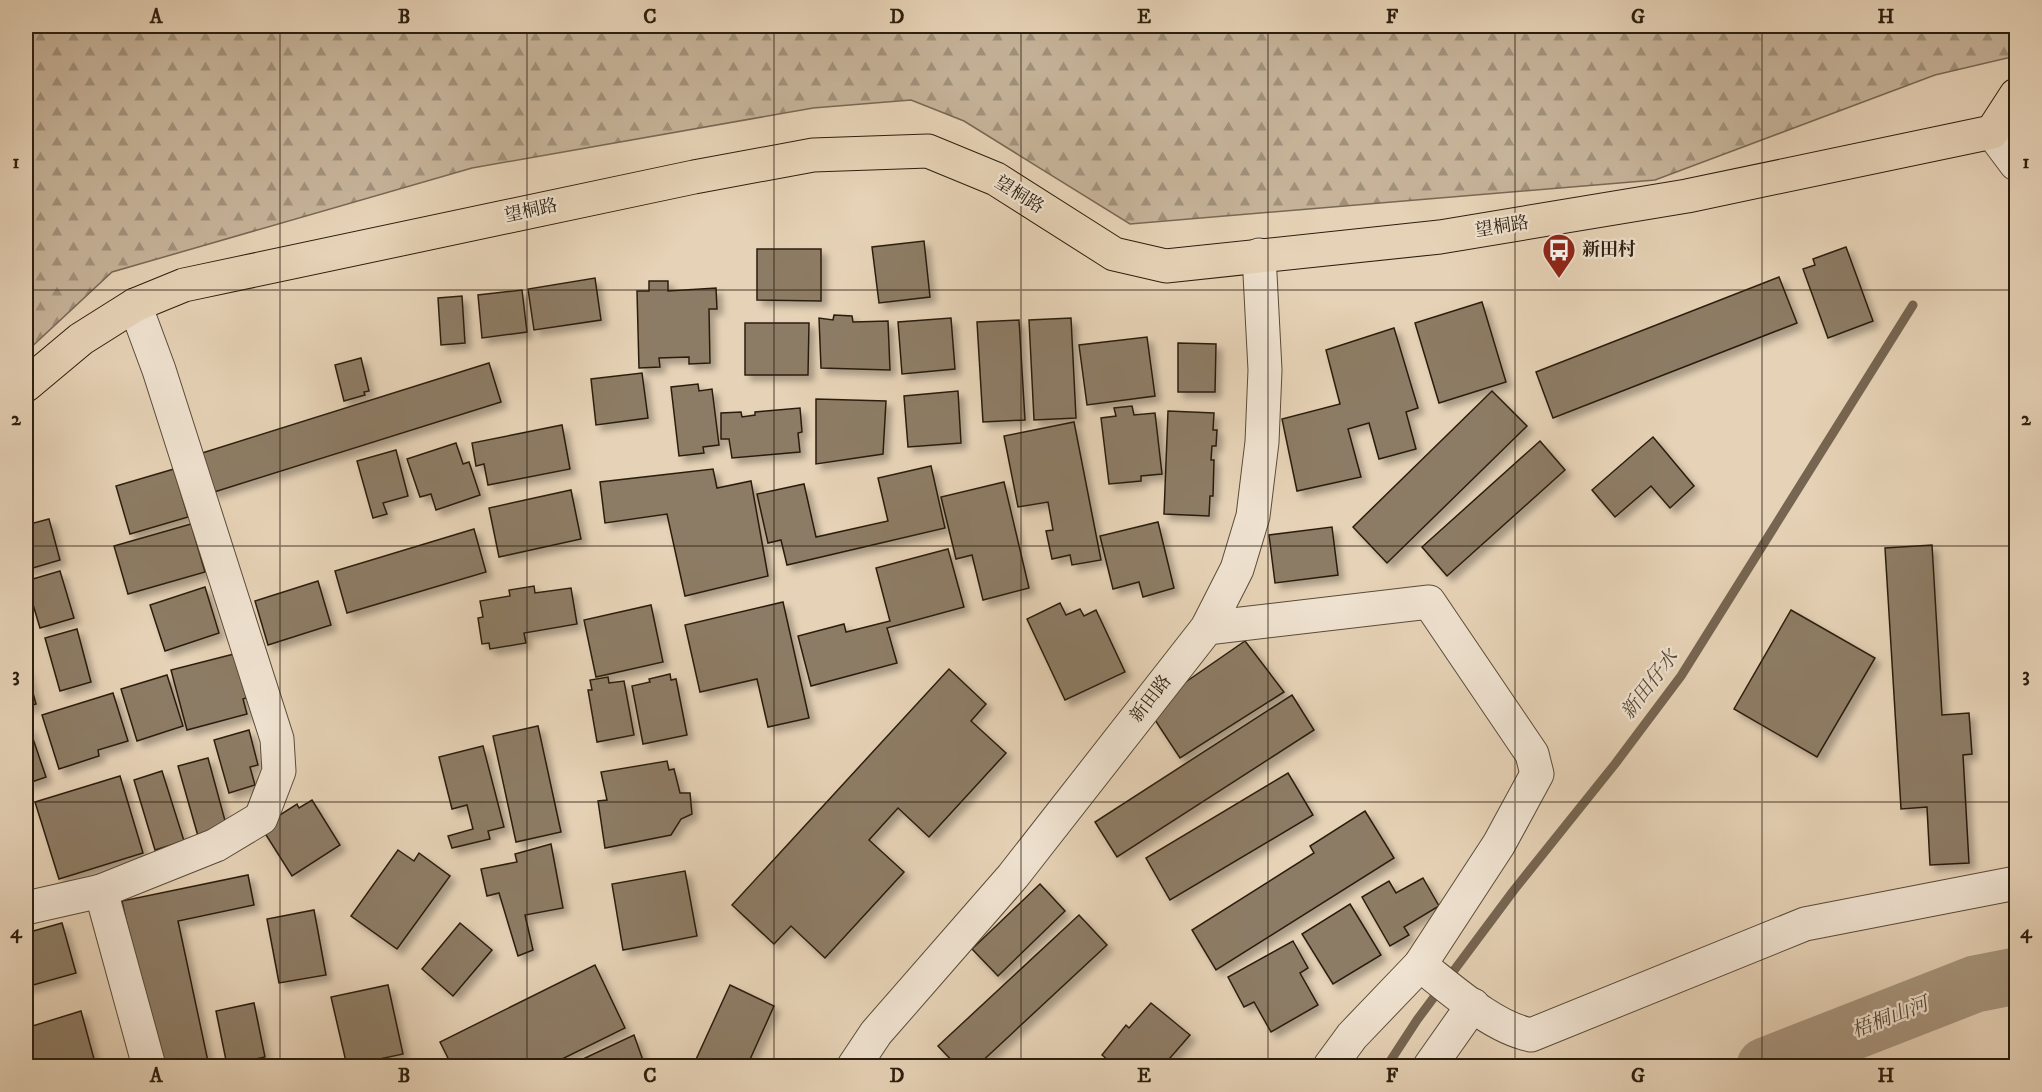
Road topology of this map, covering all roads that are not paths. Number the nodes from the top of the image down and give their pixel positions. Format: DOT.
graph roads {
  1 [pos="2016,95"];
  2 [pos="1992,132"];
  3 [pos="2016,164"];
  4 [pos="1258,255"];
  5 [pos="135,305"];
  6 [pos="26,385"];
  7 [pos="1207,628"];
  8 [pos="2016,883"];
  9 [pos="101,891"];
  10 [pos="26,908"];
  11 [pos="1420,965"];
  12 [pos="1473,1005"];
  13 [pos="149,1066"];
  14 [pos="854,1066"];
  15 [pos="1330,1066"];
  16 [pos="1430,1066"];
  1 -- 2 [label="main road"];
  2 -- 3 [label="street"];
  2 -- 4 [label="main road, 望桐路"];
  4 -- 5 [label="main road, 望桐路"];
  4 -- 7 [label="street, 新田路"];
  5 -- 6 [label="main road, 望桐路"];
  5 -- 9 [label="street"];
  7 -- 11 [label="street"];
  7 -- 14 [label="street, 新田路"];
  8 -- 12 [label="street"];
  9 -- 10 [label="street"];
  9 -- 13 [label="street"];
  11 -- 12 [label="street"];
  11 -- 15 [label="street"];
  12 -- 16 [label="street"];
}
